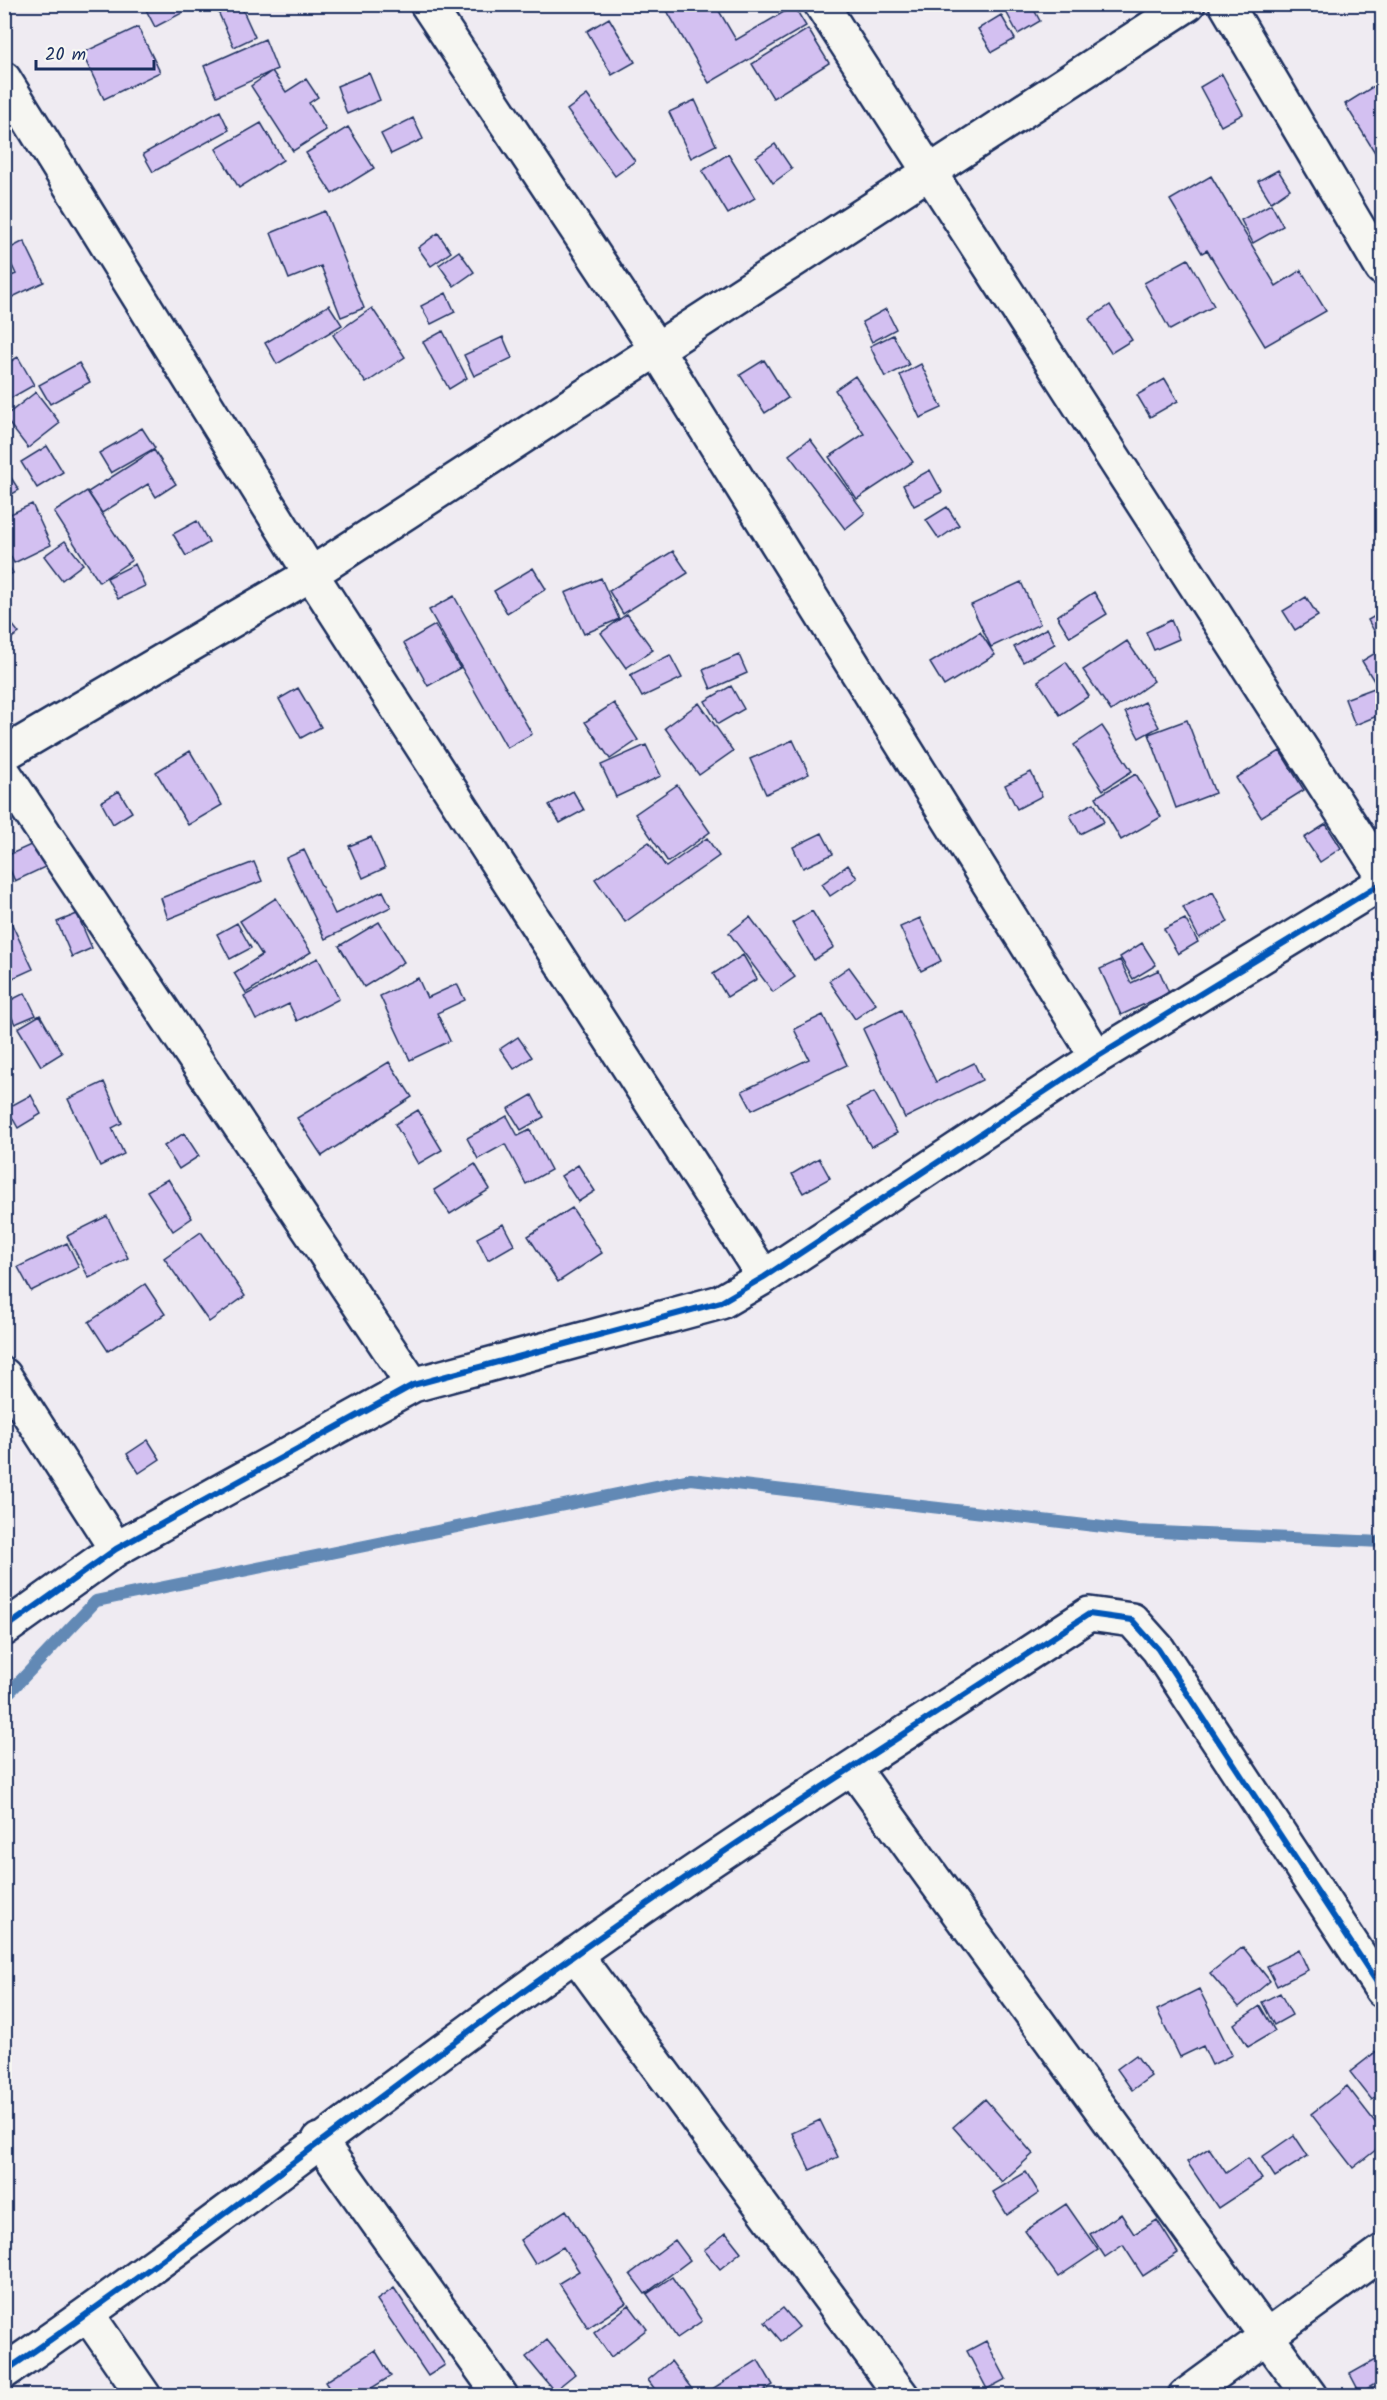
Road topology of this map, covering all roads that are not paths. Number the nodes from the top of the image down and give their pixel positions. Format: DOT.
graph roads {
  1 [pos="427,4"];
  2 [pos="821,4"];
  3 [pos="1188,4"];
  4 [pos="1226,4"];
  5 [pos="4,79"];
  6 [pos="929,175"];
  7 [pos="1383,268"];
  8 [pos="657,350"];
  9 [pos="311,574"];
  10 [pos="4,754"];
  11 [pos="4,773"];
  12 [pos="1383,874"];
  13 [pos="1383,883"];
  14 [pos="1097,1057"];
  15 [pos="764,1277"];
  16 [pos="4,1375"];
  17 [pos="412,1385"];
  18 [pos="116,1549"];
  19 [pos="4,1629"];
  20 [pos="853,1768"];
  21 [pos="575,1954"];
  22 [pos="1383,1990"];
  23 [pos="319,2140"];
  24 [pos="1383,2252"];
  25 [pos="88,2315"];
  26 [pos="1267,2336"];
  27 [pos="4,2372"];
  28 [pos="144,2396"];
  29 [pos="501,2396"];
  30 [pos="902,2396"];
  31 [pos="1185,2396"];
  32 [pos="1310,2396"];
  1 -- 8 [label="street"];
  2 -- 6 [label="street"];
  3 -- 6 [label="street"];
  4 -- 7 [label="street"];
  5 -- 9 [label="street"];
  6 -- 8 [label="street"];
  6 -- 12 [label="street"];
  8 -- 9 [label="street"];
  8 -- 14 [label="street"];
  9 -- 10 [label="street"];
  9 -- 15 [label="street"];
  11 -- 17 [label="street"];
  13 -- 14 [label="street"];
  14 -- 15 [label="street"];
  15 -- 17 [label="street"];
  16 -- 18 [label="street"];
  17 -- 18 [label="street"];
  18 -- 19 [label="street"];
  20 -- 21 [label="street"];
  20 -- 22 [label="street"];
  20 -- 26 [label="street"];
  21 -- 23 [label="street"];
  21 -- 30 [label="street"];
  23 -- 25 [label="street"];
  23 -- 29 [label="street"];
  24 -- 26 [label="street"];
  25 -- 27 [label="street"];
  25 -- 28 [label="street"];
  26 -- 31 [label="street"];
  26 -- 32 [label="street"];
}
